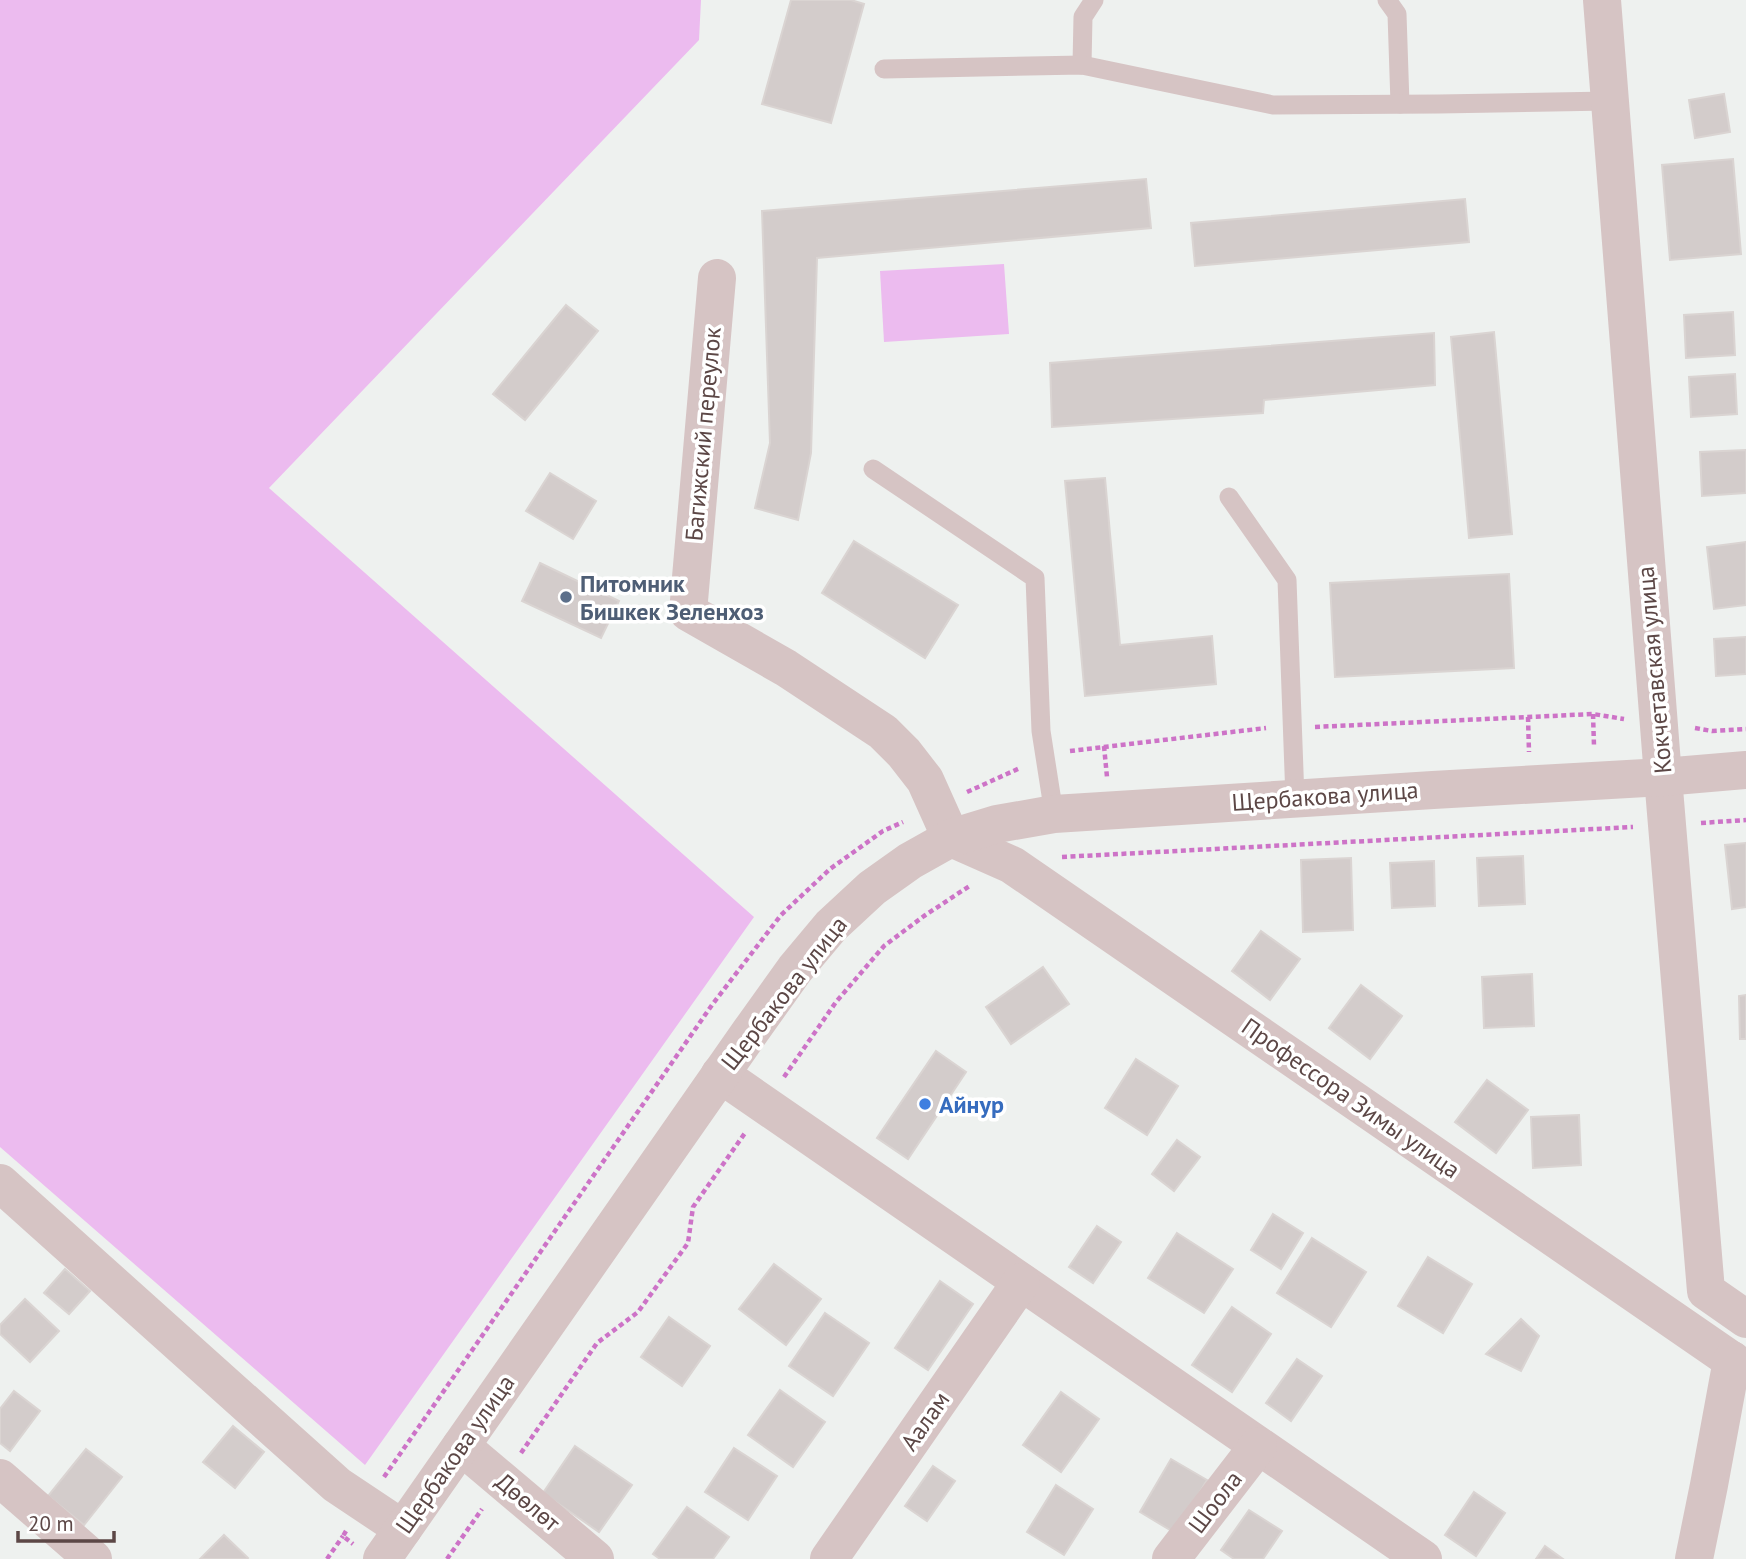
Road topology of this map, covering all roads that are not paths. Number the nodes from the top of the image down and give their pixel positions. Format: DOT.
graph roads {
  1 [pos="1094,0"];
  2 [pos="1387,0"];
  3 [pos="1602,0"];
  4 [pos="1082,65"];
  5 [pos="884,69"];
  6 [pos="1608,101"];
  7 [pos="1401,104"];
  8 [pos="717,278"];
  9 [pos="873,469"];
  10 [pos="1229,497"];
  11 [pos="1746,770"];
  12 [pos="1662,778"];
  13 [pos="1295,799"];
  14 [pos="1054,814"];
  15 [pos="951,838"];
  16 [pos="720,1074"];
  17 [pos="0,1183"];
  18 [pos="1021,1282"];
  19 [pos="1746,1319"];
  20 [pos="1739,1365"];
  21 [pos="461,1446"];
  22 [pos="1258,1446"];
  23 [pos="0,1479"];
  24 [pos="392,1544"];
  25 [pos="93,1559"];
  26 [pos="595,1559"];
  27 [pos="829,1559"];
  28 [pos="1171,1559"];
  29 [pos="1423,1559"];
  30 [pos="1694,1559"];
  1 -- 4 [label="lane"];
  2 -- 7 [label="lane"];
  3 -- 6 [label="street, Кокчетавская улица"];
  4 -- 5 [label="lane"];
  4 -- 7 [label="lane"];
  6 -- 7 [label="lane"];
  6 -- 12 [label="street, Кокчетавская улица"];
  8 -- 15 [label="street, Багижский переулок"];
  9 -- 14 [label="lane"];
  10 -- 13 [label="lane"];
  11 -- 12 [label="street, Щербакова улица"];
  12 -- 13 [label="street, Щербакова улица"];
  12 -- 19 [label="street, Кокчетавская улица"];
  13 -- 14 [label="street, Щербакова улица"];
  14 -- 15 [label="street, Щербакова улица"];
  15 -- 16 [label="street, Щербакова улица"];
  15 -- 20 [label="street, Профессора Зимы улица"];
  16 -- 18 [label="street"];
  16 -- 21 [label="street, Щербакова улица"];
  17 -- 24 [label="street"];
  18 -- 22 [label="street"];
  18 -- 27 [label="street, Аалам"];
  20 -- 30 [label="street"];
  21 -- 24 [label="street, Щербакова улица"];
  21 -- 26 [label="street, Дөөлөт"];
  22 -- 28 [label="street, Шоола"];
  22 -- 29 [label="street"];
  23 -- 25 [label="street"];
}
